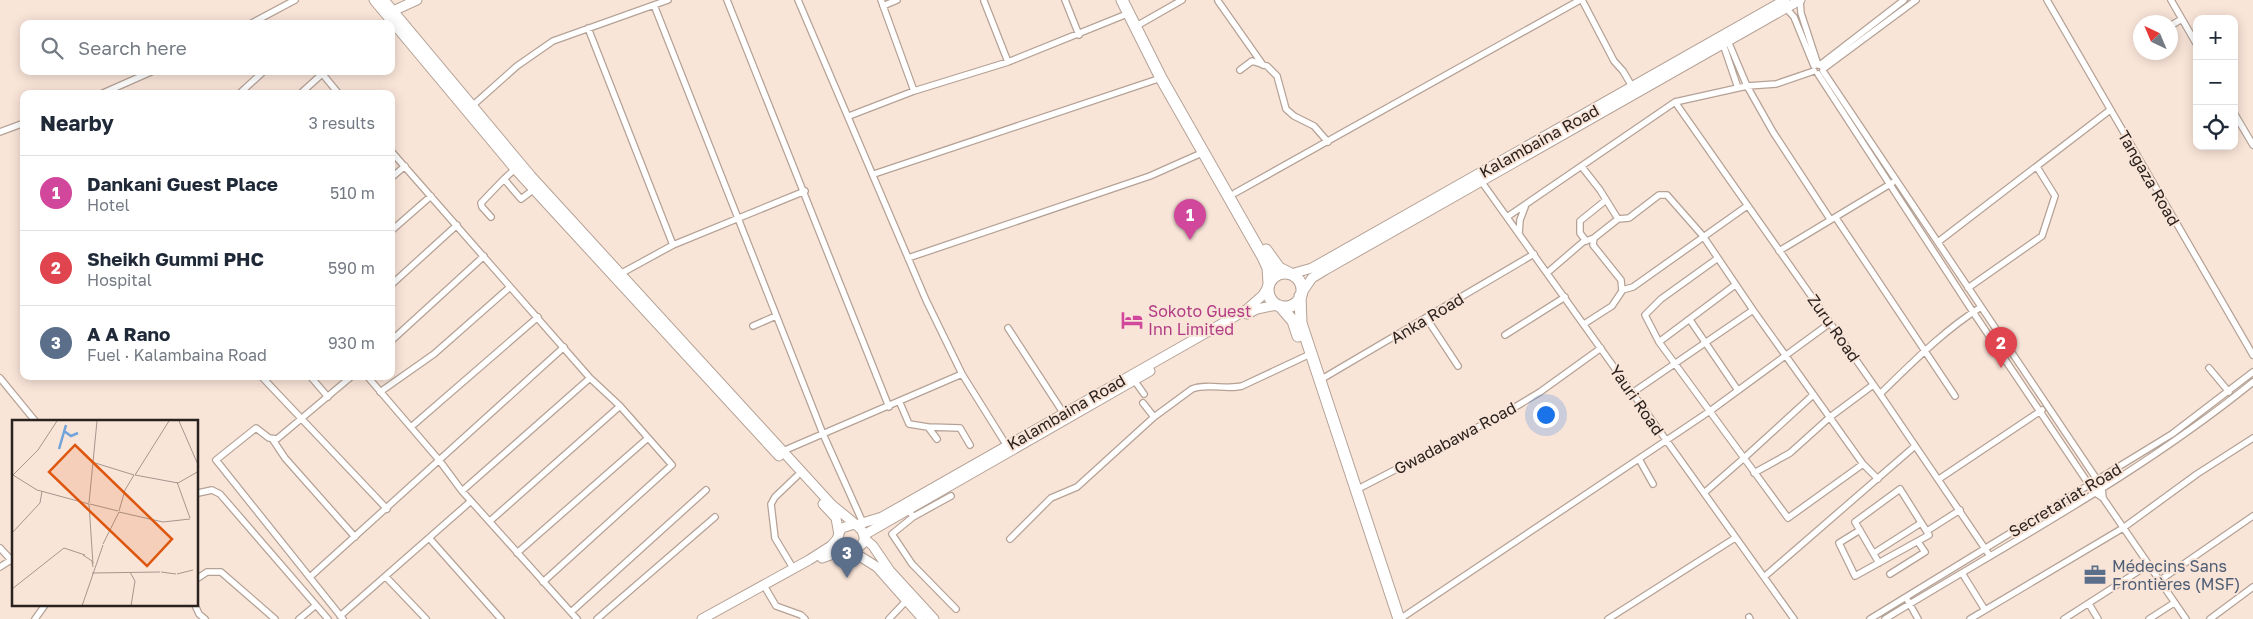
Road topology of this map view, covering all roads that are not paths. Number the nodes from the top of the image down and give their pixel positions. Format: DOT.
graph roads {
  1 [pos="295,0"];
  2 [pos="374,0"];
  3 [pos="384,0"];
  4 [pos="417,0"];
  5 [pos="668,0"];
  6 [pos="727,0"];
  7 [pos="798,0"];
  8 [pos="897,0"];
  9 [pos="1065,0"];
  10 [pos="1122,0"];
  11 [pos="1130,0"];
  12 [pos="1182,0"];
  13 [pos="1581,0"];
  14 [pos="1800,0"];
  15 [pos="1904,0"];
  16 [pos="1916,0"];
  17 [pos="2047,0"];
  18 [pos="2171,0"];
  19 [pos="984,1"];
  20 [pos="1218,1"];
  21 [pos="882,3"];
  22 [pos="1785,4"];
  23 [pos="654,5"];
  24 [pos="393,11"];
  25 [pos="1127,14"];
  26 [pos="2182,19"];
  27 [pos="258,20"];
  28 [pos="391,20"];
  29 [pos="2178,21"];
  30 [pos="1140,24"];
  31 [pos="395,25"];
  32 [pos="588,28"];
  33 [pos="1079,35"];
  34 [pos="2193,37"];
  35 [pos="1726,43"];
  36 [pos="1008,62"];
  37 [pos="1263,65"];
  38 [pos="1819,69"];
  39 [pos="1240,70"];
  40 [pos="144,75"];
  41 [pos="260,75"];
  42 [pos="318,75"];
  43 [pos="324,75"];
  44 [pos="1161,78"];
  45 [pos="1747,86"];
  46 [pos="1633,88"];
  47 [pos="1738,88"];
  48 [pos="110,90"];
  49 [pos="243,90"];
  50 [pos="304,90"];
  51 [pos="337,90"];
  52 [pos="914,91"];
  53 [pos="1675,102"];
  54 [pos="471,107"];
  55 [pos="2110,110"];
  56 [pos="849,116"];
  57 [pos="2238,120"];
  58 [pos="0,124"];
  59 [pos="20,124"];
  60 [pos="2,131"];
  61 [pos="1866,135"];
  62 [pos="1860,139"];
  63 [pos="1328,142"];
  64 [pos="2253,146"];
  65 [pos="1204,152"];
  66 [pos="395,155"];
  67 [pos="405,166"];
  68 [pos="2037,166"];
  69 [pos="1582,167"];
  70 [pos="515,170"];
  71 [pos="874,174"];
  72 [pos="395,175"];
  73 [pos="504,179"];
  74 [pos="1896,180"];
  75 [pos="1481,181"];
  76 [pos="1890,184"];
  77 [pos="533,190"];
  78 [pos="805,191"];
  79 [pos="1235,193"];
  80 [pos="430,196"];
  81 [pos="1606,200"];
  82 [pos="1526,205"];
  83 [pos="1747,206"];
  84 [pos="491,217"];
  85 [pos="1508,218"];
  86 [pos="738,219"];
  87 [pos="1618,219"];
  88 [pos="1833,219"];
  89 [pos="457,225"];
  90 [pos="395,227"];
  91 [pos="1520,234"];
  92 [pos="1703,236"];
  93 [pos="1594,238"];
  94 [pos="1586,241"];
  95 [pos="1938,242"];
  96 [pos="673,245"];
  97 [pos="1779,251"];
  98 [pos="1534,254"];
  99 [pos="484,256"];
  100 [pos="908,258"];
  101 [pos="1718,258"];
  102 [pos="1547,273"];
  103 [pos="620,274"];
  104 [pos="1290,274"];
  105 [pos="395,281"];
  106 [pos="1269,285"];
  107 [pos="1735,285"];
  108 [pos="510,287"];
  109 [pos="1968,288"];
  110 [pos="1622,290"];
  111 [pos="1300,295"];
  112 [pos="1565,297"];
  113 [pos="1278,305"];
  114 [pos="1981,307"];
  115 [pos="1752,310"];
  116 [pos="1973,312"];
  117 [pos="776,316"];
  118 [pos="538,317"];
  119 [pos="1427,319"];
  120 [pos="1690,320"];
  121 [pos="1830,323"];
  122 [pos="1584,324"];
  123 [pos="753,326"];
  124 [pos="1008,328"];
  125 [pos="1505,335"];
  126 [pos="395,337"];
  127 [pos="1659,342"];
  128 [pos="1705,342"];
  129 [pos="564,347"];
  130 [pos="1601,348"];
  131 [pos="1925,350"];
  132 [pos="2253,355"];
  133 [pos="1306,356"];
  134 [pos="1785,356"];
  135 [pos="1675,362"];
  136 [pos="1458,366"];
  137 [pos="2209,368"];
  138 [pos="2253,372"];
  139 [pos="962,374"];
  140 [pos="0,378"];
  141 [pos="590,378"];
  142 [pos="265,380"];
  143 [pos="313,380"];
  144 [pos="347,380"];
  145 [pos="370,380"];
  146 [pos="1134,380"];
  147 [pos="1320,380"];
  148 [pos="2253,382"];
  149 [pos="1874,385"];
  150 [pos="1737,389"];
  151 [pos="380,392"];
  152 [pos="2229,392"];
  153 [pos="1632,393"];
  154 [pos="1144,394"];
  155 [pos="1880,394"];
  156 [pos="1814,395"];
  157 [pos="1955,396"];
  158 [pos="328,397"];
  159 [pos="900,402"];
  160 [pos="1143,403"];
  161 [pos="620,406"];
  162 [pos="2048,406"];
  163 [pos="889,407"];
  164 [pos="1710,410"];
  165 [pos="2041,410"];
  166 [pos="1064,414"];
  167 [pos="1154,417"];
  168 [pos="1830,417"];
  169 [pos="301,419"];
  170 [pos="34,420"];
  171 [pos="411,427"];
  172 [pos="928,427"];
  173 [pos="823,434"];
  174 [pos="648,438"];
  175 [pos="2253,438"];
  176 [pos="937,439"];
  177 [pos="273,440"];
  178 [pos="1666,440"];
  179 [pos="970,445"];
  180 [pos="1007,446"];
  181 [pos="1915,446"];
  182 [pos="783,451"];
  183 [pos="1744,458"];
  184 [pos="1639,459"];
  185 [pos="439,460"];
  186 [pos="1863,464"];
  187 [pos="1754,473"];
  188 [pos="797,476"];
  189 [pos="1878,479"];
  190 [pos="1939,480"];
  191 [pos="2097,480"];
  192 [pos="1653,484"];
  193 [pos="2090,485"];
  194 [pos="2102,487"];
  195 [pos="706,490"];
  196 [pos="1356,490"];
  197 [pos="462,491"];
  198 [pos="2094,492"];
  199 [pos="199,493"];
  200 [pos="1704,493"];
  201 [pos="951,496"];
  202 [pos="2103,498"];
  203 [pos="471,501"];
  204 [pos="387,509"];
  205 [pos="1960,510"];
  206 [pos="911,513"];
  207 [pos="2253,516"];
  208 [pos="714,517"];
  209 [pos="490,521"];
  210 [pos="1921,523"];
  211 [pos="857,524"];
  212 [pos="2122,528"];
  213 [pos="1860,530"];
  214 [pos="1927,532"];
  215 [pos="355,537"];
  216 [pos="838,537"];
  217 [pos="864,537"];
  218 [pos="1735,538"];
  219 [pos="430,539"];
  220 [pos="1010,539"];
  221 [pos="1918,542"];
  222 [pos="0,548"];
  223 [pos="1986,548"];
  224 [pos="849,549"];
  225 [pos="517,553"];
  226 [pos="1874,553"];
  227 [pos="1990,556"];
  228 [pos="12,562"];
  229 [pos="1879,562"];
  230 [pos="2148,565"];
  231 [pos="0,567"];
  232 [pos="793,568"];
  233 [pos="1962,572"];
  234 [pos="1890,574"];
  235 [pos="199,577"];
  236 [pos="310,577"];
  237 [pos="386,577"];
  238 [pos="1764,577"];
  239 [pos="2159,581"];
  240 [pos="542,582"];
  241 [pos="2253,588"];
  242 [pos="766,589"];
  243 [pos="1906,598"];
  244 [pos="906,601"];
  245 [pos="2174,603"];
  246 [pos="1909,604"];
  247 [pos="2089,604"];
  248 [pos="44,606"];
  249 [pos="195,606"];
  250 [pos="316,606"];
  251 [pos="956,609"];
  252 [pos="571,612"];
  253 [pos="1983,612"];
  254 [pos="342,617"];
  255 [pos="35,619"];
  256 [pos="205,619"];
  257 [pos="275,619"];
  258 [pos="299,619"];
  259 [pos="328,619"];
  260 [pos="426,619"];
  261 [pos="501,619"];
  262 [pos="577,619"];
  263 [pos="597,619"];
  264 [pos="702,619"];
  265 [pos="713,619"];
  266 [pos="805,619"];
  267 [pos="889,619"];
  268 [pos="923,619"];
  269 [pos="934,619"];
  270 [pos="1392,619"];
  271 [pos="1399,619"];
  272 [pos="1608,619"];
  273 [pos="1794,619"];
  274 [pos="1870,619"];
  275 [pos="1885,619"];
  276 [pos="1918,619"];
  277 [pos="1970,619"];
  278 [pos="1985,619"];
  279 [pos="2064,619"];
  280 [pos="2098,619"];
  281 [pos="2149,619"];
  282 [pos="2186,619"];
  283 [pos="2210,619"];
  1 -- 27 [label="street"];
  2 -- 28 [label="main road"];
  3 -- 24 [label="main road"];
  4 -- 24 [label="main road"];
  5 -- 23 [label="street"];
  6 -- 78 [label="street"];
  7 -- 56 [label="street"];
  8 -- 21 [label="street"];
  9 -- 33 [label="street"];
  10 -- 25 [label="highway"];
  11 -- 30 [label="highway"];
  12 -- 30 [label="street"];
  13 -- 46 [label="street"];
  13 -- 63 [label="street"];
  14 -- 22 [label="main road"];
  14 -- 38 [label="street"];
  15 -- 38 [label="street"];
  16 -- 38 [label="street"];
  17 -- 55 [label="street, Tangaza Road"];
  18 -- 26 [label="street"];
  19 -- 36 [label="street"];
  20 -- 37 [label="street"];
  21 -- 52 [label="street"];
  22 -- 35 [label="main road"];
  22 -- 38 [label="street"];
  22 -- 46 [label="main road, Kalambaina Road"];
  23 -- 32 [label="street"];
  23 -- 86 [label="street"];
  24 -- 54 [label="main road"];
  25 -- 33 [label="street"];
  25 -- 44 [label="highway"];
  26 -- 29 [label="street"];
  26 -- 34 [label="street"];
  30 -- 79 [label="highway"];
  31 -- 70 [label="main road"];
  32 -- 54 [label="street"];
  32 -- 96 [label="street"];
  33 -- 36 [label="street"];
  35 -- 45 [label="street"];
  35 -- 47 [label="street"];
  35 -- 75 [label="main road"];
  36 -- 52 [label="street"];
  37 -- 39 [label="street"];
  37 -- 63 [label="street"];
  38 -- 45 [label="street"];
  38 -- 61 [label="street"];
  38 -- 62 [label="street"];
  40 -- 48 [label="street"];
  41 -- 49 [label="street"];
  42 -- 50 [label="street"];
  43 -- 51 [label="street"];
  44 -- 65 [label="highway"];
  44 -- 71 [label="street"];
  45 -- 47 [label="street"];
  45 -- 88 [label="street"];
  46 -- 104 [label="main road, Kalambaina Road"];
  47 -- 53 [label="street"];
  52 -- 56 [label="street"];
  53 -- 69 [label="street"];
  53 -- 83 [label="street, Zuru Road"];
  54 -- 103 [label="main road"];
  55 -- 68 [label="street"];
  55 -- 132 [label="street, Tangaza Road"];
  56 -- 71 [label="street"];
  57 -- 64 [label="street"];
  58 -- 60 [label="street"];
  59 -- 60 [label="street"];
  61 -- 62 [label="street"];
  61 -- 74 [label="street"];
  62 -- 76 [label="street"];
  63 -- 79 [label="street"];
  65 -- 100 [label="street"];
  65 -- 106 [label="highway"];
  66 -- 67 [label="street"];
  67 -- 72 [label="street"];
  67 -- 80 [label="street"];
  68 -- 95 [label="street"];
  68 -- 109 [label="street"];
  69 -- 81 [label="street"];
  69 -- 82 [label="street"];
  70 -- 73 [label="street"];
  70 -- 77 [label="main road"];
  71 -- 100 [label="street"];
  73 -- 77 [label="street"];
  73 -- 84 [label="street"];
  74 -- 76 [label="street"];
  74 -- 95 [label="street"];
  75 -- 85 [label="street, Yauri Road"];
  75 -- 111 [label="main road"];
  76 -- 88 [label="street"];
  76 -- 116 [label="street"];
  77 -- 188 [label="main road"];
  78 -- 86 [label="street"];
  78 -- 163 [label="street"];
  79 -- 104 [label="highway"];
  80 -- 89 [label="street"];
  80 -- 90 [label="street"];
  81 -- 87 [label="street"];
  81 -- 94 [label="street"];
  82 -- 85 [label="street"];
  82 -- 91 [label="street"];
  83 -- 92 [label="street"];
  83 -- 97 [label="street, Zuru Road"];
  85 -- 91 [label="street, Yauri Road"];
  86 -- 96 [label="street"];
  86 -- 117 [label="street"];
  87 -- 92 [label="street"];
  87 -- 93 [label="street"];
  88 -- 97 [label="street"];
  88 -- 131 [label="street"];
  89 -- 99 [label="street"];
  89 -- 105 [label="street"];
  91 -- 98 [label="street, Yauri Road"];
  92 -- 101 [label="street"];
  92 -- 110 [label="street"];
  93 -- 94 [label="street"];
  93 -- 110 [label="street"];
  94 -- 102 [label="street"];
  95 -- 109 [label="street"];
  96 -- 103 [label="street"];
  97 -- 121 [label="street, Zuru Road"];
  98 -- 102 [label="street, Yauri Road"];
  98 -- 119 [label="street, Anka Road"];
  99 -- 108 [label="street"];
  99 -- 126 [label="street"];
  100 -- 139 [label="street"];
  101 -- 107 [label="street"];
  101 -- 127 [label="street"];
  102 -- 112 [label="street, Yauri Road"];
  103 -- 182 [label="main road"];
  104 -- 106 [label="highway"];
  104 -- 111 [label="highway"];
  106 -- 113 [label="highway"];
  106 -- 166 [label="main road, Kalambaina Road"];
  107 -- 115 [label="street"];
  107 -- 120 [label="street"];
  108 -- 118 [label="street"];
  108 -- 151 [label="street"];
  109 -- 114 [label="street"];
  110 -- 122 [label="street"];
  111 -- 113 [label="highway"];
  111 -- 147 [label="highway"];
  112 -- 122 [label="street, Yauri Road"];
  112 -- 125 [label="street"];
  113 -- 133 [label="highway"];
  113 -- 146 [label="main road"];
  114 -- 116 [label="street"];
  114 -- 162 [label="street"];
  115 -- 128 [label="street"];
  115 -- 134 [label="street"];
  116 -- 131 [label="street"];
  116 -- 165 [label="street"];
  117 -- 123 [label="street"];
  117 -- 173 [label="street"];
  118 -- 129 [label="street"];
  118 -- 171 [label="street"];
  119 -- 136 [label="street"];
  119 -- 147 [label="street, Anka Road"];
  120 -- 127 [label="street"];
  120 -- 128 [label="street"];
  121 -- 134 [label="street"];
  121 -- 149 [label="street, Zuru Road"];
  122 -- 130 [label="street, Yauri Road"];
  124 -- 166 [label="street"];
  127 -- 135 [label="street"];
  128 -- 135 [label="street"];
  128 -- 150 [label="street"];
  129 -- 141 [label="street"];
  129 -- 185 [label="street"];
  130 -- 153 [label="street, Yauri Road"];
  130 -- 196 [label="street, Gwadabawa Road"];
  131 -- 155 [label="street"];
  131 -- 157 [label="street"];
  133 -- 167 [label="street"];
  133 -- 270 [label="highway"];
  134 -- 150 [label="street"];
  134 -- 156 [label="street"];
  135 -- 153 [label="street"];
  135 -- 164 [label="street"];
  137 -- 152 [label="street"];
  138 -- 152 [label="street, Secretariat Road"];
  139 -- 159 [label="street"];
  139 -- 180 [label="street"];
  140 -- 170 [label="street"];
  141 -- 161 [label="street"];
  141 -- 197 [label="street"];
  142 -- 169 [label="street"];
  143 -- 158 [label="street"];
  144 -- 158 [label="street"];
  145 -- 151 [label="street"];
  146 -- 154 [label="street"];
  146 -- 206 [label="main road"];
  147 -- 196 [label="highway"];
  148 -- 194 [label="street, Secretariat Road"];
  149 -- 155 [label="street, Zuru Road"];
  149 -- 168 [label="street"];
  150 -- 164 [label="street"];
  151 -- 171 [label="street"];
  152 -- 191 [label="street, Secretariat Road"];
  153 -- 178 [label="street, Yauri Road"];
  155 -- 181 [label="street, Zuru Road"];
  156 -- 168 [label="street"];
  156 -- 183 [label="street"];
  158 -- 169 [label="street"];
  159 -- 163 [label="street"];
  159 -- 172 [label="street"];
  160 -- 167 [label="street"];
  161 -- 174 [label="street"];
  161 -- 209 [label="street"];
  162 -- 165 [label="street"];
  162 -- 191 [label="street"];
  163 -- 173 [label="street"];
  164 -- 178 [label="street"];
  164 -- 183 [label="street"];
  165 -- 190 [label="street"];
  165 -- 193 [label="street"];
  166 -- 180 [label="main road, Kalambaina Road"];
  167 -- 220 [label="street"];
  168 -- 186 [label="street"];
  168 -- 187 [label="street"];
  169 -- 177 [label="street"];
  169 -- 204 [label="street"];
  171 -- 185 [label="street"];
  172 -- 176 [label="street"];
  172 -- 179 [label="street"];
  173 -- 182 [label="street"];
  173 -- 211 [label="street"];
  174 -- 225 [label="street"];
  174 -- 240 [label="street"];
  175 -- 212 [label="street"];
  177 -- 215 [label="street"];
  177 -- 236 [label="street"];
  178 -- 184 [label="street"];
  178 -- 200 [label="street, Yauri Road"];
  180 -- 211 [label="main road, Kalambaina Road"];
  181 -- 189 [label="street"];
  181 -- 190 [label="street, Zuru Road"];
  182 -- 211 [label="main road"];
  183 -- 187 [label="street"];
  183 -- 200 [label="street"];
  184 -- 192 [label="street"];
  184 -- 271 [label="street"];
  185 -- 197 [label="street"];
  185 -- 204 [label="street"];
  186 -- 187 [label="street"];
  186 -- 189 [label="street"];
  188 -- 216 [label="main road"];
  188 -- 232 [label="street"];
  189 -- 238 [label="street"];
  190 -- 205 [label="street, Zuru Road"];
  191 -- 193 [label="street, Secretariat Road"];
  191 -- 194 [label="street"];
  193 -- 198 [label="street"];
  193 -- 223 [label="street, Secretariat Road"];
  194 -- 198 [label="street, Secretariat Road"];
  194 -- 202 [label="street"];
  195 -- 252 [label="street"];
  196 -- 271 [label="highway"];
  197 -- 203 [label="street"];
  198 -- 202 [label="street"];
  198 -- 227 [label="street, Secretariat Road"];
  199 -- 250 [label="street"];
  200 -- 218 [label="street, Yauri Road"];
  201 -- 206 [label="street"];
  202 -- 212 [label="street"];
  203 -- 209 [label="street"];
  203 -- 219 [label="street"];
  204 -- 215 [label="street"];
  205 -- 214 [label="street"];
  205 -- 223 [label="street, Zuru Road"];
  206 -- 217 [label="main road"];
  206 -- 251 [label="street"];
  207 -- 239 [label="street"];
  208 -- 263 [label="street"];
  209 -- 225 [label="street"];
  210 -- 213 [label="street"];
  210 -- 214 [label="street"];
  210 -- 226 [label="street"];
  211 -- 216 [label="main road"];
  211 -- 217 [label="main road"];
  212 -- 230 [label="street"];
  212 -- 253 [label="street"];
  213 -- 226 [label="street"];
  213 -- 229 [label="street"];
  214 -- 221 [label="street"];
  215 -- 236 [label="street"];
  216 -- 224 [label="main road"];
  216 -- 232 [label="main road"];
  217 -- 224 [label="main road"];
  217 -- 269 [label="main road"];
  218 -- 238 [label="street, Yauri Road"];
  218 -- 272 [label="street"];
  219 -- 237 [label="street"];
  219 -- 261 [label="street"];
  221 -- 229 [label="street"];
  221 -- 234 [label="street"];
  222 -- 228 [label="street"];
  223 -- 227 [label="street, Zuru Road"];
  223 -- 243 [label="street, Secretariat Road"];
  224 -- 242 [label="main road"];
  224 -- 244 [label="main road"];
  225 -- 240 [label="street"];
  226 -- 229 [label="street"];
  227 -- 233 [label="street, Secretariat Road"];
  228 -- 231 [label="street"];
  230 -- 239 [label="street"];
  230 -- 247 [label="street"];
  232 -- 264 [label="main road"];
  233 -- 246 [label="street, Secretariat Road"];
  233 -- 253 [label="street"];
  235 -- 257 [label="street"];
  236 -- 254 [label="street"];
  237 -- 254 [label="street"];
  237 -- 260 [label="street"];
  238 -- 273 [label="street, Yauri Road"];
  239 -- 245 [label="street"];
  240 -- 252 [label="street"];
  241 -- 283 [label="street"];
  242 -- 265 [label="main road"];
  242 -- 266 [label="street"];
  243 -- 246 [label="street"];
  243 -- 274 [label="street, Secretariat Road"];
  244 -- 267 [label="street"];
  244 -- 268 [label="main road"];
  245 -- 281 [label="street"];
  245 -- 282 [label="street"];
  246 -- 275 [label="street, Secretariat Road"];
  246 -- 276 [label="street"];
  247 -- 279 [label="street"];
  247 -- 280 [label="street"];
  248 -- 255 [label="street"];
  249 -- 256 [label="street"];
  250 -- 258 [label="street"];
  250 -- 259 [label="street"];
  252 -- 262 [label="street"];
  253 -- 277 [label="street"];
  253 -- 278 [label="street"];
}
